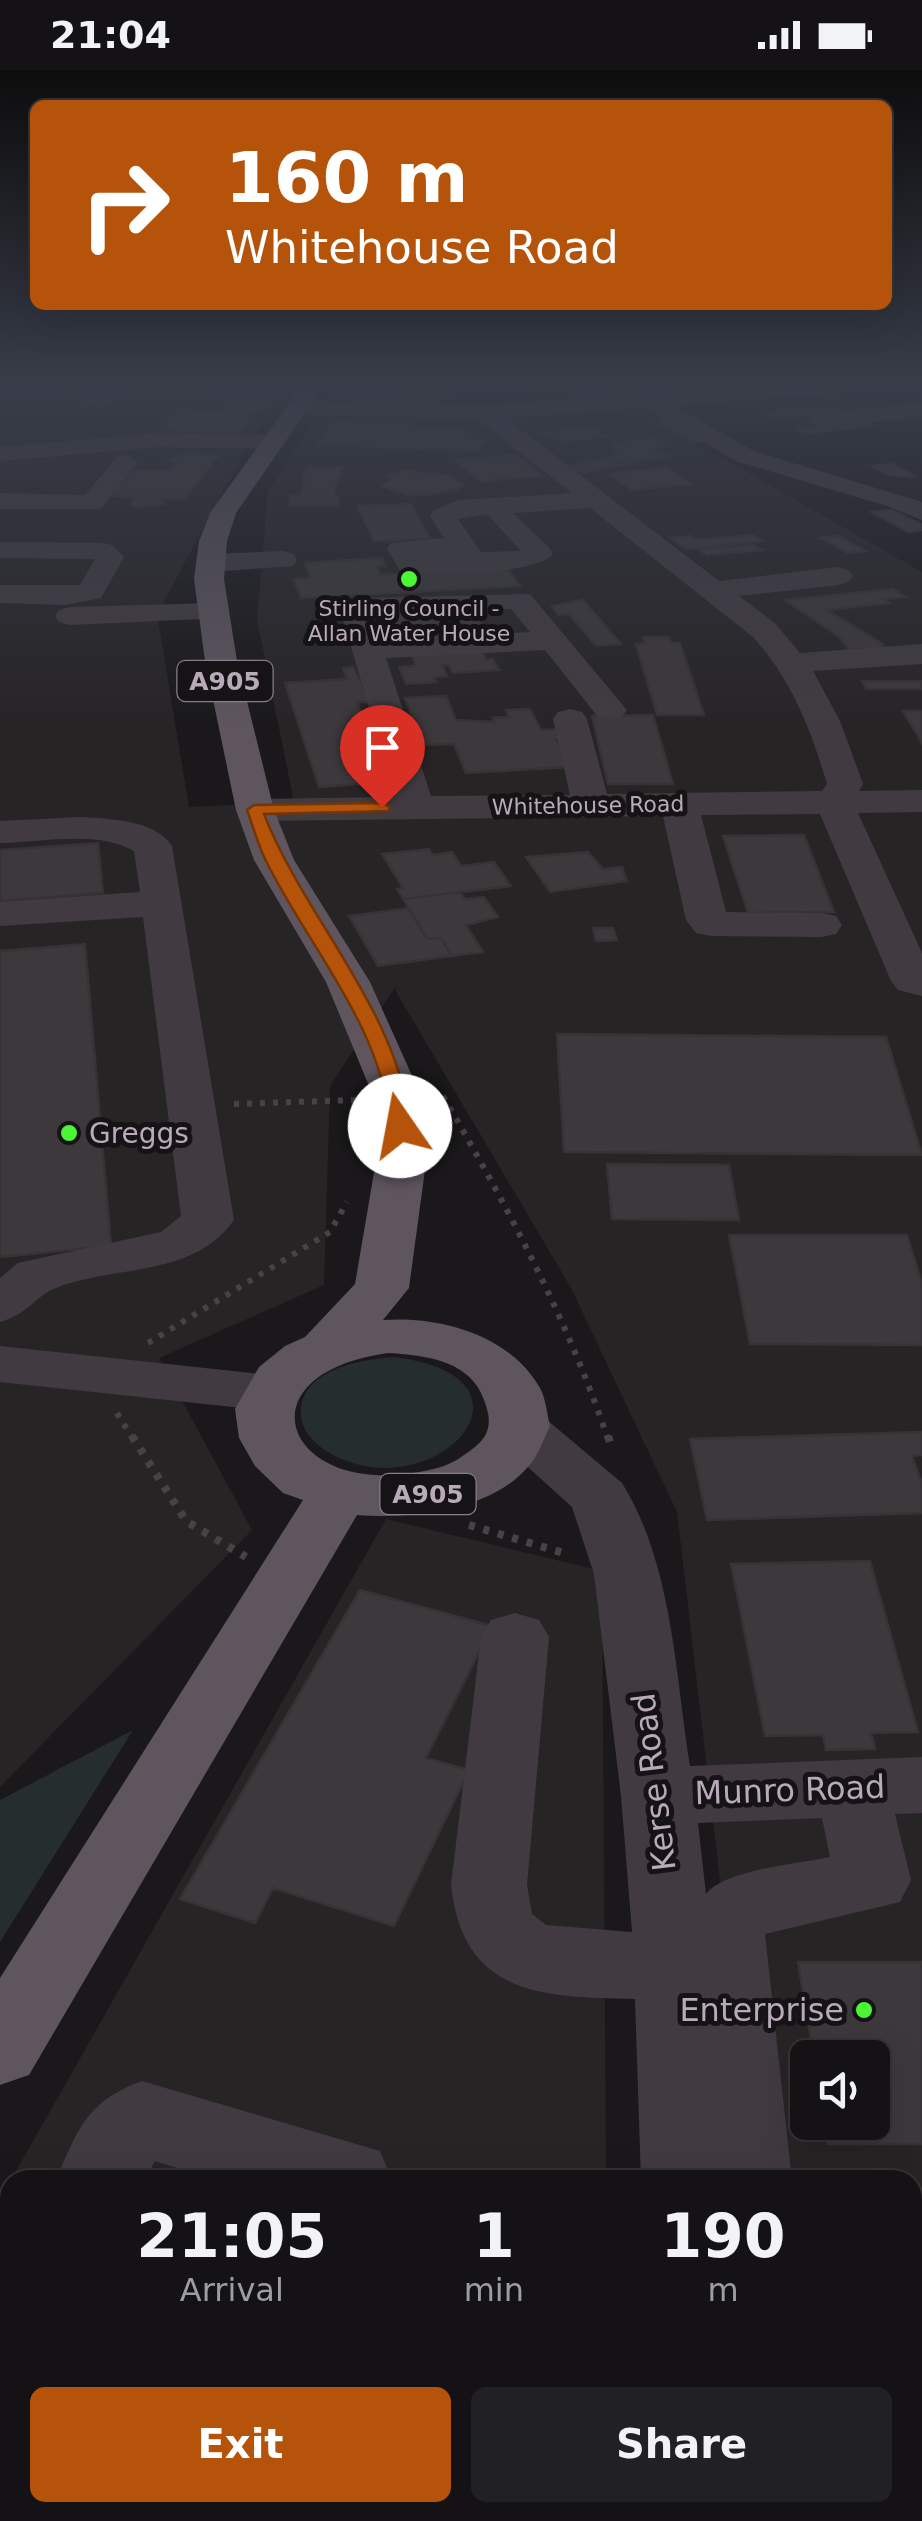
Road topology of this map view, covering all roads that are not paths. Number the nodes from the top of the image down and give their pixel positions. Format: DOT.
graph roads {
  1 [pos="95,498"];
  2 [pos="233,498"];
  3 [pos="543,498"];
  4 [pos="604,498"];
  5 [pos="890,498"];
  6 [pos="0,502"];
  7 [pos="494,506"];
  8 [pos="922,512"];
  9 [pos="0,550"];
  10 [pos="283,560"];
  11 [pos="211,563"];
  12 [pos="838,576"];
  13 [pos="713,590"];
  14 [pos="0,594"];
  15 [pos="214,612"];
  16 [pos="70,616"];
  17 [pos="783,631"];
  18 [pos="820,636"];
  19 [pos="562,650"];
  20 [pos="922,654"];
  21 [pos="524,677"];
  22 [pos="419,685"];
  23 [pos="379,687"];
  24 [pos="610,710"];
  25 [pos="570,719"];
  26 [pos="548,777"];
  27 [pos="413,796"];
  28 [pos="922,801"];
  29 [pos="834,802"];
  30 [pos="254,810"];
  31 [pos="578,816"];
  32 [pos="682,817"];
  33 [pos="794,829"];
  34 [pos="0,832"];
  35 [pos="162,903"];
  36 [pos="0,914"];
  37 [pos="820,926"];
  38 [pos="922,983"];
  39 [pos="382,1288"];
  40 [pos="0,1304"];
  41 [pos="452,1344"];
  42 [pos="325,1348"];
  43 [pos="0,1364"];
  44 [pos="270,1393"];
  45 [pos="518,1427"];
  46 [pos="338,1492"];
  47 [pos="515,1637"];
  48 [pos="887,1786"];
  49 [pos="658,1796"];
  50 [pos="674,1966"];
  51 [pos="0,2049"];
  52 [pos="104,2170"];
  53 [pos="315,2170"];
  54 [pos="684,2170"];
  55 [pos="748,2170"];
  1 -- 6 [label="street"];
  2 -- 11 [label="main road, A905"];
  3 -- 7 [label="street"];
  4 -- 13 [label="street"];
  5 -- 8 [label="street"];
  7 -- 7 [label="street"];
  9 -- 14 [label="street"];
  10 -- 11 [label="street"];
  11 -- 15 [label="main road, A905"];
  12 -- 13 [label="street"];
  13 -- 17 [label="street"];
  15 -- 16 [label="street"];
  15 -- 30 [label="main road, A905"];
  17 -- 18 [label="street"];
  17 -- 20 [label="street"];
  17 -- 29 [label="street"];
  19 -- 21 [label="street"];
  19 -- 23 [label="street"];
  19 -- 24 [label="street"];
  22 -- 23 [label="street"];
  23 -- 27 [label="street"];
  25 -- 31 [label="street"];
  26 -- 27 [label="street"];
  27 -- 30 [label="street, Whitehouse Road"];
  27 -- 31 [label="street, Whitehouse Road"];
  28 -- 29 [label="street, Whitehouse Road"];
  29 -- 32 [label="street, Whitehouse Road"];
  29 -- 38 [label="street"];
  30 -- 39 [label="main road, A905"];
  31 -- 32 [label="street, Whitehouse Road"];
  32 -- 33 [label="street"];
  32 -- 37 [label="street"];
  34 -- 35 [label="street"];
  35 -- 36 [label="street"];
  35 -- 40 [label="street"];
  39 -- 41 [label="main road"];
  39 -- 42 [label="main road"];
  41 -- 42 [label="main road"];
  41 -- 45 [label="main road"];
  42 -- 44 [label="main road"];
  43 -- 44 [label="street"];
  44 -- 46 [label="main road, A905"];
  45 -- 46 [label="main road, A905"];
  45 -- 49 [label="street, Kerse Road"];
  46 -- 51 [label="main road"];
  47 -- 50 [label="street"];
  48 -- 49 [label="street, Munro Road"];
  48 -- 55 [label="street"];
  49 -- 50 [label="street, Kerse Road"];
  50 -- 54 [label="street, Kerse Road"];
  52 -- 53 [label="street"];
}
